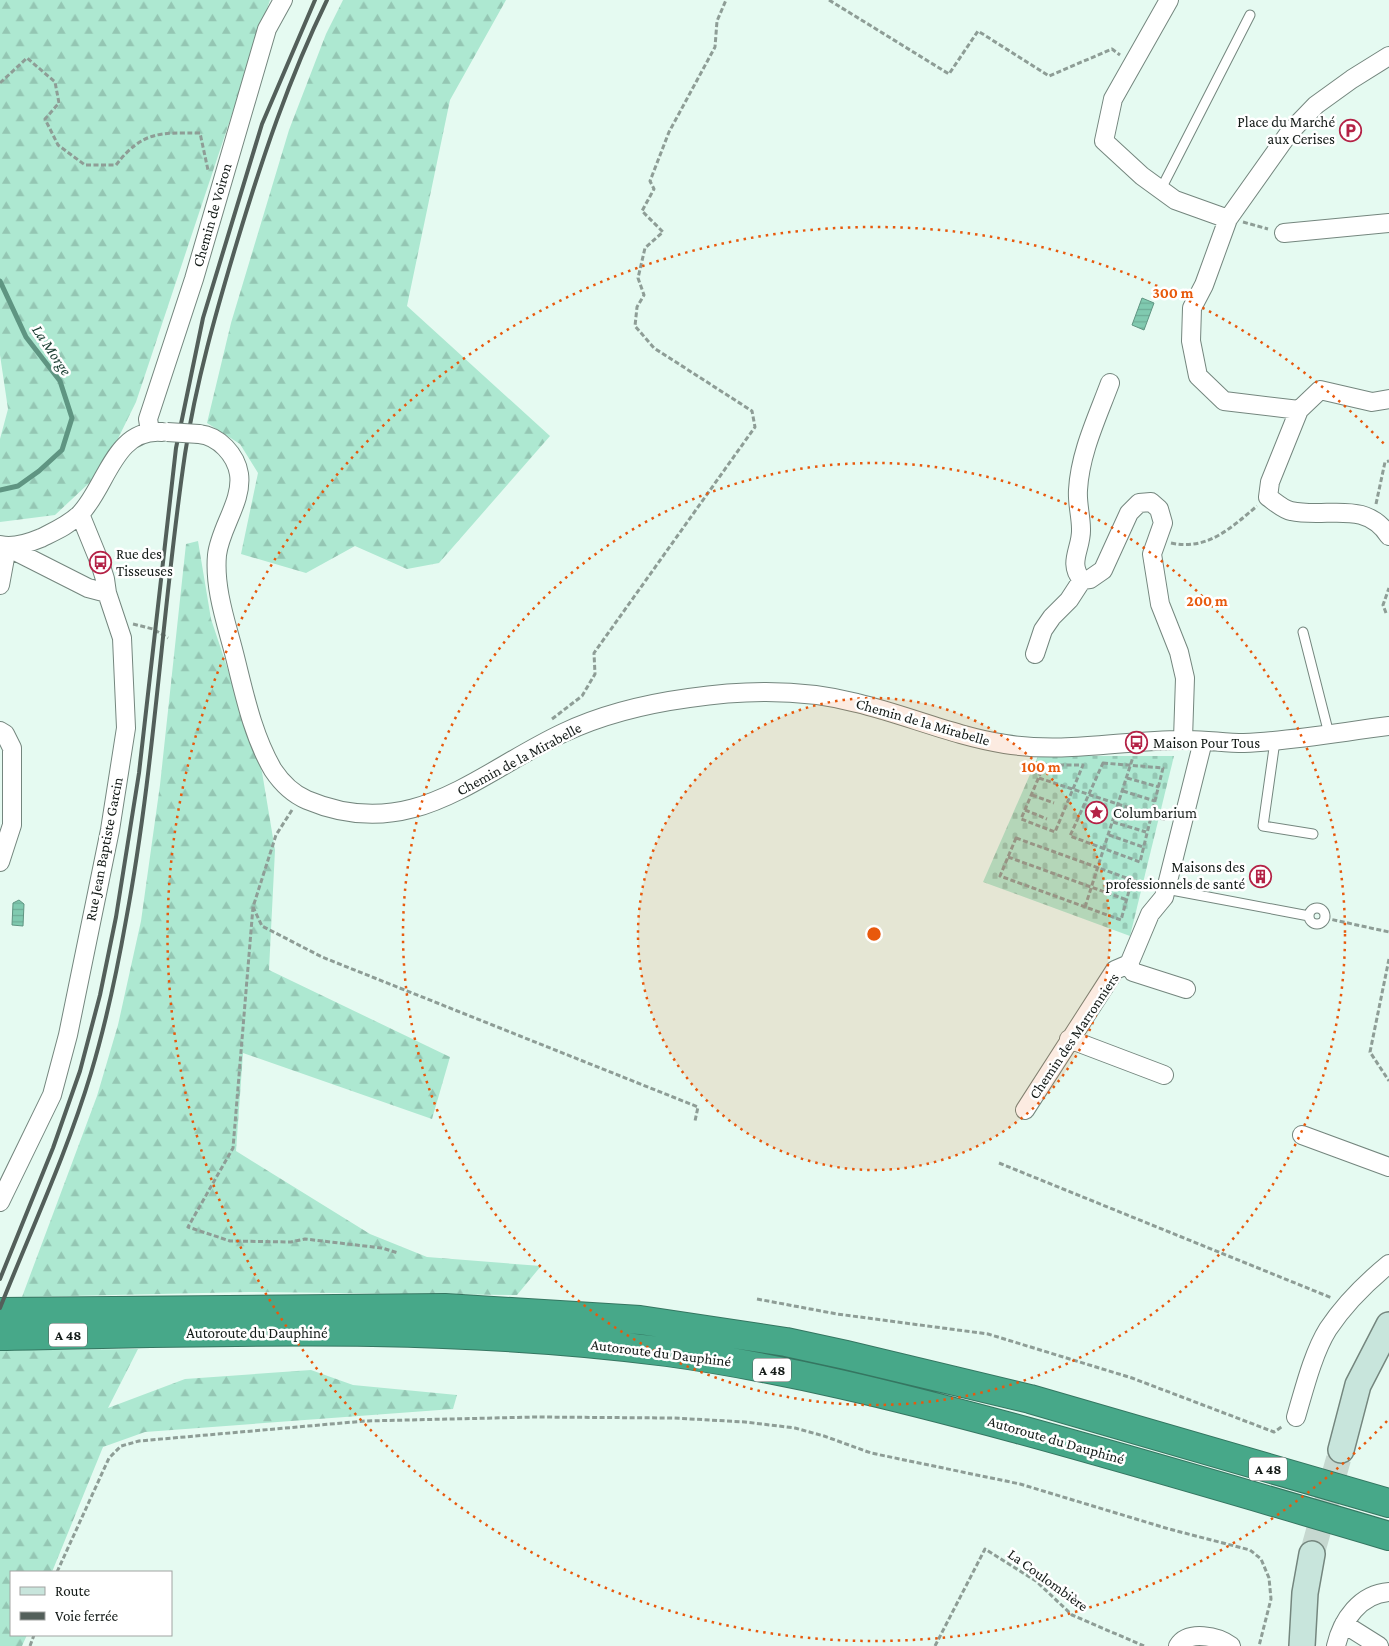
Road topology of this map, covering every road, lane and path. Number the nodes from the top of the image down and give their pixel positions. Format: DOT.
graph roads {
  1 [pos="283,0"];
  2 [pos="726,0"];
  3 [pos="829,0"];
  4 [pos="1169,0"];
  5 [pos="1250,15"];
  6 [pos="1389,56"];
  7 [pos="1133,64"];
  8 [pos="0,83"];
  9 [pos="1161,190"];
  10 [pos="215,205"];
  11 [pos="1228,219"];
  12 [pos="1389,223"];
  13 [pos="1284,233"];
  14 [pos="1110,383"];
  15 [pos="1389,400"];
  16 [pos="1299,410"];
  17 [pos="159,432"];
  18 [pos="1389,461"];
  19 [pos="1268,497"];
  20 [pos="80,514"];
  21 [pos="1373,519"];
  22 [pos="1389,536"];
  23 [pos="1158,541"];
  24 [pos="4,546"];
  25 [pos="1082,580"];
  26 [pos="0,585"];
  27 [pos="1389,588"];
  28 [pos="107,593"];
  29 [pos="1386,614"];
  30 [pos="115,619"];
  31 [pos="1303,632"];
  32 [pos="168,638"];
  33 [pos="1035,654"];
  34 [pos="546,726"];
  35 [pos="1389,726"];
  36 [pos="0,731"];
  37 [pos="1329,734"];
  38 [pos="1183,740"];
  39 [pos="1203,741"];
  40 [pos="1275,741"];
  41 [pos="1132,766"];
  42 [pos="1038,778"];
  43 [pos="1128,778"];
  44 [pos="1158,787"];
  45 [pos="1072,790"];
  46 [pos="1123,791"];
  47 [pos="1032,794"];
  48 [pos="1089,795"];
  49 [pos="301,797"];
  50 [pos="1155,801"];
  51 [pos="1054,803"];
  52 [pos="1119,805"];
  53 [pos="1025,810"];
  54 [pos="1151,816"];
  55 [pos="1047,819"];
  56 [pos="1113,822"];
  57 [pos="1182,824"];
  58 [pos="1146,832"];
  59 [pos="1313,834"];
  60 [pos="1109,835"];
  61 [pos="1143,847"];
  62 [pos="1104,849"];
  63 [pos="1008,857"];
  64 [pos="0,862"];
  65 [pos="1098,868"];
  66 [pos="1092,888"];
  67 [pos="1166,889"];
  68 [pos="1126,900"];
  69 [pos="253,907"];
  70 [pos="1085,907"];
  71 [pos="1325,918"];
  72 [pos="1389,932"];
  73 [pos="1389,959"];
  74 [pos="1129,964"];
  75 [pos="1186,989"];
  76 [pos="1069,1039"];
  77 [pos="1164,1075"];
  78 [pos="1389,1081"];
  79 [pos="1025,1110"];
  80 [pos="695,1121"];
  81 [pos="1302,1135"];
  82 [pos="999,1163"];
  83 [pos="1389,1167"];
  84 [pos="0,1202"];
  85 [pos="398,1253"];
  86 [pos="1389,1264"];
  87 [pos="758,1298"];
  88 [pos="1348,1304"];
  89 [pos="0,1312"];
  90 [pos="135,1322"];
  91 [pos="1389,1325"];
  92 [pos="0,1336"];
  93 [pos="1296,1417"];
  94 [pos="1342,1450"];
  95 [pos="1389,1503"];
  96 [pos="1389,1536"];
  97 [pos="1312,1554"];
  98 [pos="57,1571"];
  99 [pos="1389,1592"];
  100 [pos="1344,1624"];
  101 [pos="935,1646"];
  102 [pos="1144,1646"];
  103 [pos="1178,1646"];
  104 [pos="1231,1646"];
  105 [pos="1259,1646"];
  106 [pos="1302,1646"];
  107 [pos="1336,1646"];
  108 [pos="1379,1646"];
  1 -- 10 [label="street, Chemin de Voiron"];
  2 -- 34 [label="path"];
  3 -- 7 [label="path"];
  4 -- 7 [label="street"];
  5 -- 9 [label="lane"];
  6 -- 11 [label="street"];
  7 -- 9 [label="street"];
  8 -- 10 [label="path"];
  9 -- 11 [label="street"];
  10 -- 17 [label="street, Chemin de Voiron"];
  11 -- 13 [label="path"];
  11 -- 16 [label="street"];
  12 -- 13 [label="street"];
  14 -- 25 [label="street"];
  15 -- 16 [label="street"];
  16 -- 19 [label="street"];
  17 -- 20 [label="street"];
  17 -- 49 [label="street, Chemin de la Mirabelle, bridge"];
  18 -- 21 [label="path"];
  19 -- 21 [label="street"];
  19 -- 23 [label="path"];
  20 -- 24 [label="street"];
  20 -- 28 [label="street, Rue Jean Baptiste Garcin"];
  21 -- 22 [label="street"];
  23 -- 25 [label="street"];
  23 -- 38 [label="street"];
  24 -- 26 [label="street"];
  24 -- 28 [label="street"];
  25 -- 33 [label="street"];
  27 -- 29 [label="path"];
  28 -- 30 [label="street, Rue Jean Baptiste Garcin"];
  30 -- 32 [label="path"];
  30 -- 84 [label="street, Rue Jean Baptiste Garcin"];
  31 -- 37 [label="lane"];
  35 -- 37 [label="street, Chemin de la Mirabelle"];
  36 -- 64 [label="street"];
  37 -- 40 [label="street, Chemin de la Mirabelle"];
  38 -- 39 [label="street, Chemin de la Mirabelle"];
  38 -- 49 [label="street, Chemin de la Mirabelle"];
  39 -- 40 [label="street, Chemin de la Mirabelle"];
  39 -- 57 [label="street, Chemin des Marronniers"];
  40 -- 59 [label="lane"];
  41 -- 43 [label="path"];
  41 -- 44 [label="path"];
  41 -- 48 [label="path"];
  42 -- 45 [label="path"];
  42 -- 45 [label="path"];
  42 -- 47 [label="path"];
  43 -- 44 [label="path"];
  43 -- 46 [label="path"];
  44 -- 50 [label="path"];
  45 -- 48 [label="path"];
  45 -- 53 [label="path"];
  46 -- 50 [label="path"];
  46 -- 52 [label="path"];
  47 -- 51 [label="path"];
  47 -- 53 [label="path"];
  48 -- 52 [label="path"];
  48 -- 62 [label="path"];
  49 -- 69 [label="path"];
  50 -- 54 [label="path"];
  52 -- 54 [label="path"];
  52 -- 56 [label="path"];
  53 -- 55 [label="path"];
  54 -- 57 [label="path"];
  54 -- 61 [label="path"];
  56 -- 58 [label="path"];
  56 -- 60 [label="path"];
  57 -- 67 [label="street, Chemin des Marronniers"];
  60 -- 61 [label="path"];
  60 -- 62 [label="path"];
  61 -- 62 [label="path"];
  62 -- 65 [label="path"];
  63 -- 65 [label="path"];
  63 -- 66 [label="path"];
  63 -- 70 [label="path"];
  65 -- 66 [label="path"];
  65 -- 68 [label="path"];
  66 -- 68 [label="path"];
  66 -- 70 [label="path"];
  67 -- 71 [label="lane"];
  67 -- 74 [label="street, Chemin des Marronniers"];
  68 -- 70 [label="path"];
  69 -- 80 [label="path"];
  69 -- 85 [label="path"];
  71 -- 72 [label="path"];
  73 -- 78 [label="path"];
  74 -- 75 [label="street"];
  74 -- 76 [label="street, Chemin des Marronniers"];
  76 -- 77 [label="street"];
  76 -- 79 [label="street, Chemin des Marronniers"];
  81 -- 83 [label="street"];
  82 -- 88 [label="path"];
  86 -- 88 [label="street"];
  87 -- 93 [label="path"];
  88 -- 93 [label="street"];
  89 -- 90 [label="highway, Autoroute du Dauphiné / A 48"];
  90 -- 92 [label="highway, Autoroute du Dauphiné / A 48"];
  90 -- 95 [label="highway, Autoroute du Dauphiné / A 48"];
  90 -- 96 [label="highway, Autoroute du Dauphiné / A 48"];
  91 -- 94 [label="street"];
  97 -- 106 [label="street"];
  98 -- 105 [label="path"];
  99 -- 100 [label="street"];
  100 -- 107 [label="street"];
  100 -- 108 [label="street"];
  101 -- 102 [label="path, La Coulombière"];
  103 -- 104 [label="street"];
}
